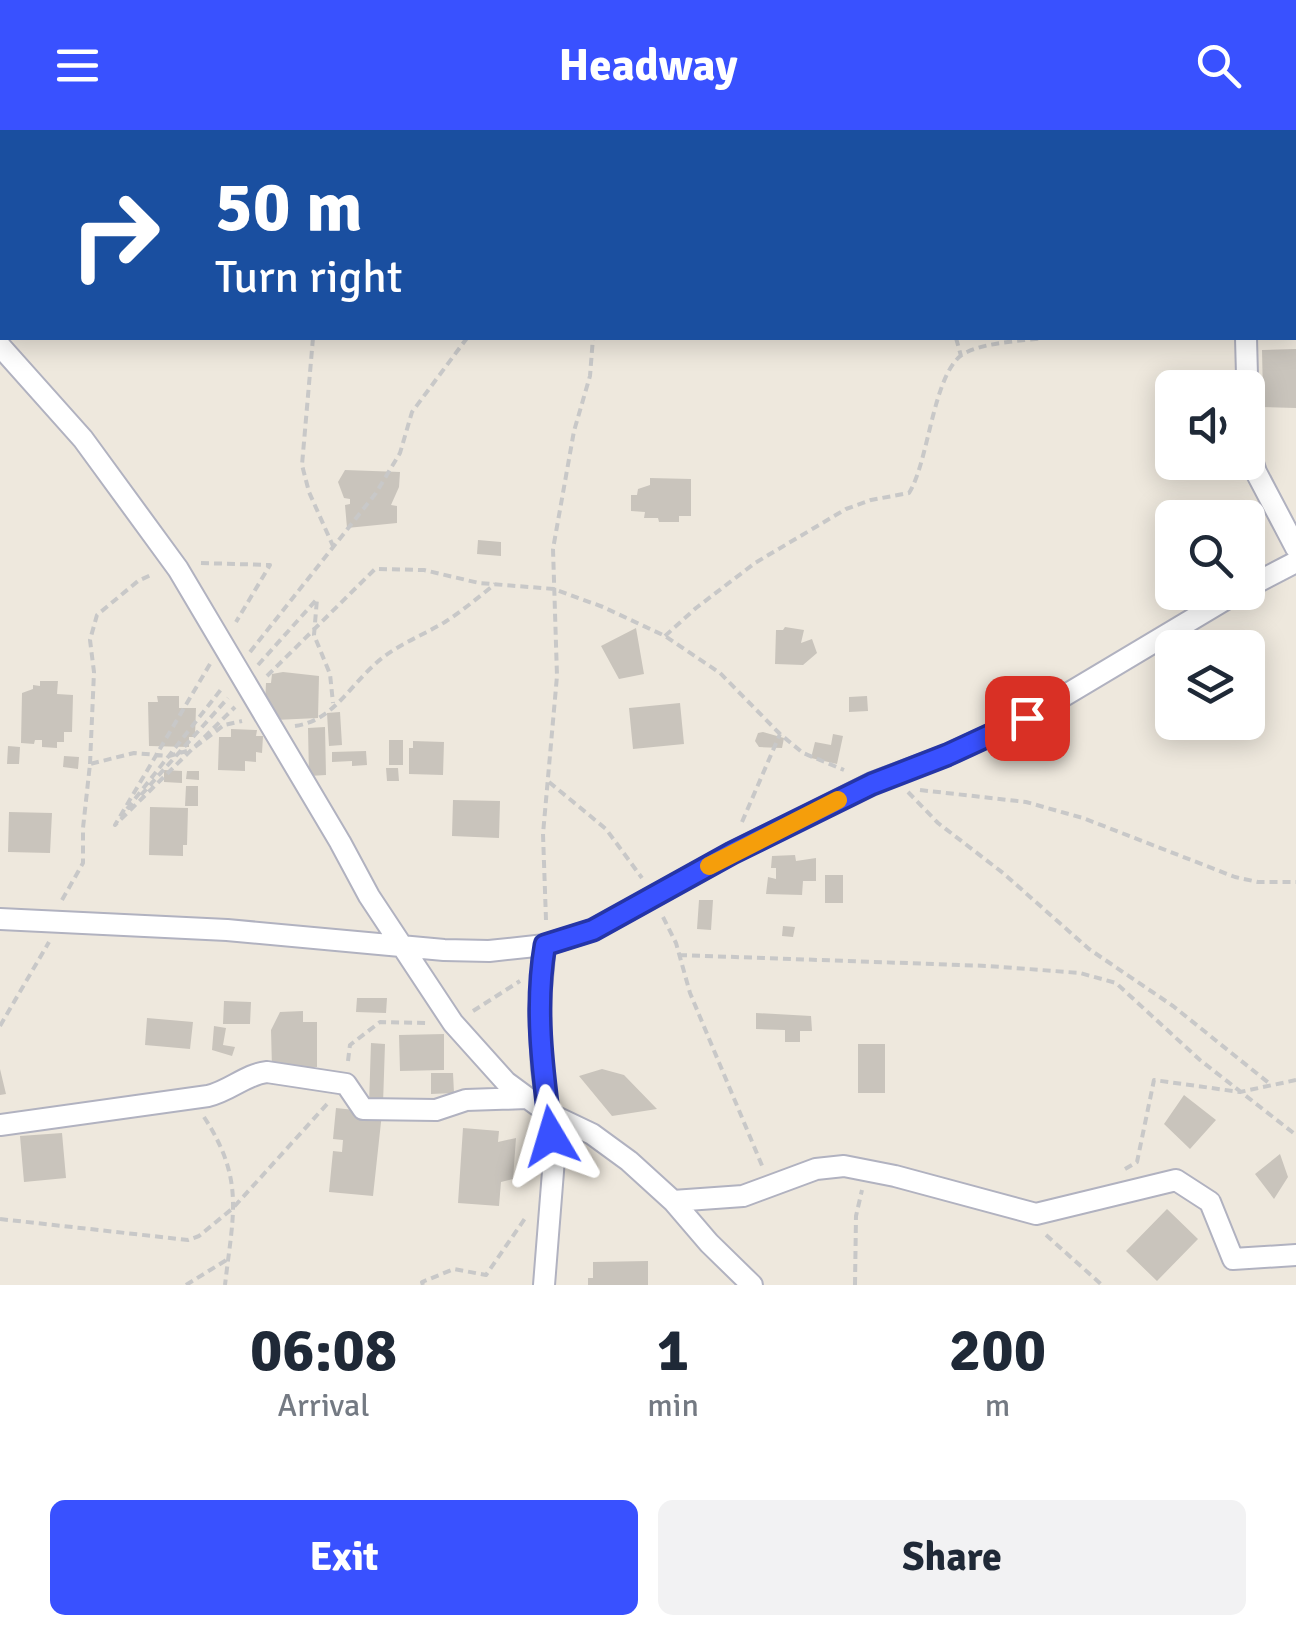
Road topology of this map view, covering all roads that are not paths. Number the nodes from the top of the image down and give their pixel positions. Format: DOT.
graph roads {
  1 [pos="1246,340"];
  2 [pos="0,346"];
  3 [pos="1296,548"];
  4 [pos="1296,562"];
  5 [pos="1265,579"];
  6 [pos="1208,610"];
  7 [pos="0,920"];
  8 [pos="399,945"];
  9 [pos="545,945"];
  10 [pos="527,1098"];
  11 [pos="548,1112"];
  12 [pos="0,1125"];
  13 [pos="673,1202"];
  14 [pos="1296,1255"];
  15 [pos="544,1285"];
  16 [pos="752,1285"];
  1 -- 3 [label="street"];
  2 -- 8 [label="street"];
  4 -- 5 [label="street"];
  6 -- 9 [label="street"];
  7 -- 8 [label="street"];
  8 -- 9 [label="street"];
  8 -- 10 [label="street"];
  9 -- 11 [label="street"];
  10 -- 11 [label="street"];
  10 -- 12 [label="street"];
  11 -- 13 [label="street"];
  11 -- 15 [label="street"];
  13 -- 14 [label="street"];
  13 -- 16 [label="street"];
}
